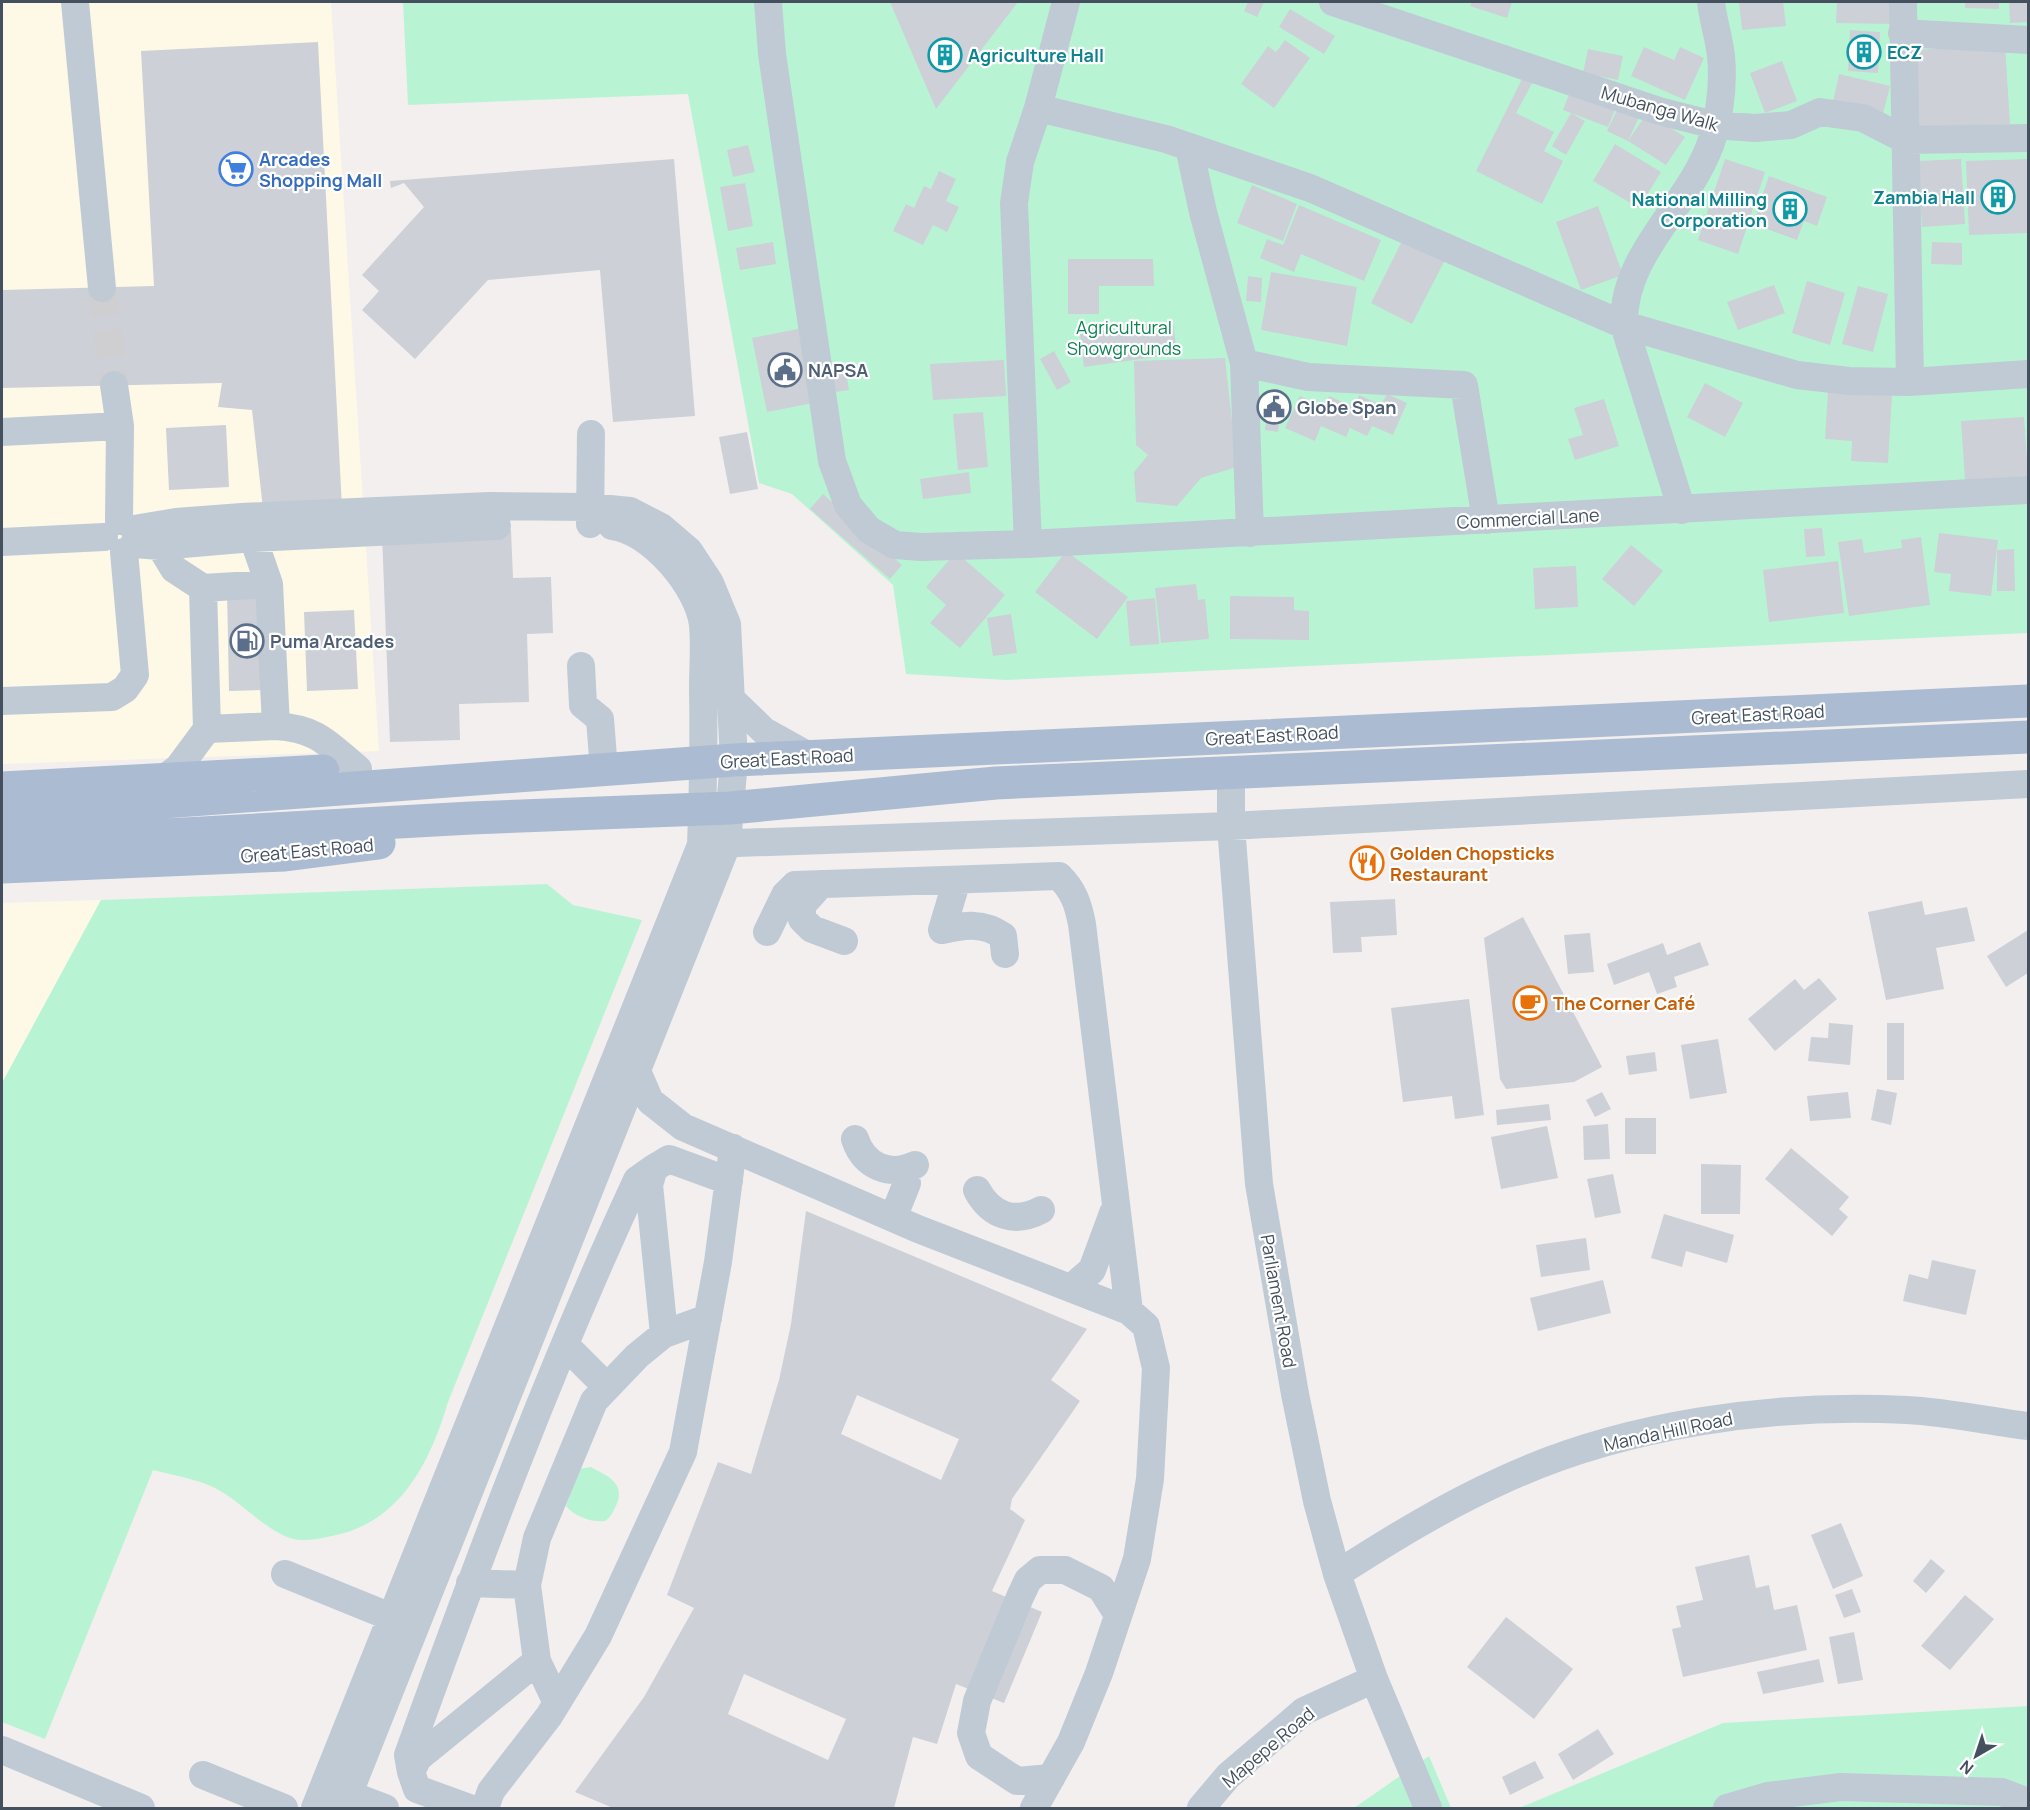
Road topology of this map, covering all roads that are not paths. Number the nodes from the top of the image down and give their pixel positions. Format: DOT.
graph roads {
  1 [pos="75,2"];
  2 [pos="768,2"];
  3 [pos="1066,2"];
  4 [pos="1333,2"];
  5 [pos="1711,2"];
  6 [pos="1903,2"];
  7 [pos="1902,33"];
  8 [pos="2028,40"];
  9 [pos="1038,108"];
  10 [pos="1714,125"];
  11 [pos="2028,138"];
  12 [pos="1906,140"];
  13 [pos="1189,147"];
  14 [pos="102,288"];
  15 [pos="1624,325"];
  16 [pos="1244,363"];
  17 [pos="2028,374"];
  18 [pos="1910,382"];
  19 [pos="114,385"];
  20 [pos="120,426"];
  21 [pos="2,432"];
  22 [pos="591,434"];
  23 [pos="2028,490"];
  24 [pos="1682,510"];
  25 [pos="590,516"];
  26 [pos="1486,520"];
  27 [pos="253,527"];
  28 [pos="1250,533"];
  29 [pos="129,538"];
  30 [pos="2,542"];
  31 [pos="1028,544"];
  32 [pos="269,584"];
  33 [pos="203,588"];
  34 [pos="581,666"];
  35 [pos="732,700"];
  36 [pos="2,701"];
  37 [pos="2028,701"];
  38 [pos="276,726"];
  39 [pos="207,729"];
  40 [pos="2028,737"];
  41 [pos="809,756"];
  42 [pos="719,761"];
  43 [pos="358,769"];
  44 [pos="604,770"];
  45 [pos="1231,773"];
  46 [pos="516,776"];
  47 [pos="166,777"];
  48 [pos="2028,784"];
  49 [pos="2,788"];
  50 [pos="716,808"];
  51 [pos="609,812"];
  52 [pos="2,814"];
  53 [pos="1231,826"];
  54 [pos="2,844"];
  55 [pos="714,844"];
  56 [pos="2,867"];
  57 [pos="957,880"];
  58 [pos="821,884"];
  59 [pos="812,929"];
  60 [pos="844,941"];
  61 [pos="1005,954"];
  62 [pos="637,1071"];
  63 [pos="855,1139"];
  64 [pos="733,1148"];
  65 [pos="654,1168"];
  66 [pos="729,1181"];
  67 [pos="900,1186"];
  68 [pos="977,1190"];
  69 [pos="1116,1206"];
  70 [pos="1041,1210"];
  71 [pos="1071,1288"];
  72 [pos="1129,1311"];
  73 [pos="708,1318"];
  74 [pos="664,1334"];
  75 [pos="565,1345"];
  76 [pos="607,1387"];
  77 [pos="2028,1426"];
  78 [pos="1133,1568"];
  79 [pos="285,1574"];
  80 [pos="1337,1574"];
  81 [pos="470,1583"];
  82 [pos="527,1585"];
  83 [pos="1101,1588"];
  84 [pos="1118,1615"];
  85 [pos="403,1622"];
  86 [pos="537,1661"];
  87 [pos="1374,1679"];
  88 [pos="557,1703"];
  89 [pos="2,1750"];
  90 [pos="411,1772"];
  91 [pos="203,1775"];
  92 [pos="1051,1778"];
  93 [pos="1017,1781"];
  94 [pos="345,1801"];
  95 [pos="2028,1802"];
  96 [pos="141,1809"];
  97 [pos="284,1809"];
  98 [pos="315,1809"];
  99 [pos="385,1809"];
  100 [pos="469,1809"];
  101 [pos="485,1809"];
  102 [pos="1025,1809"];
  103 [pos="1034,1809"];
  104 [pos="1201,1809"];
  105 [pos="1428,1809"];
  106 [pos="1727,1809"];
  1 -- 14 [label="street"];
  2 -- 31 [label="street, Commercial Lane"];
  3 -- 9 [label="street"];
  4 -- 10 [label="street, Mubanga Walk"];
  5 -- 10 [label="street"];
  6 -- 7 [label="street"];
  7 -- 8 [label="street"];
  7 -- 12 [label="street"];
  9 -- 13 [label="street"];
  9 -- 31 [label="street"];
  10 -- 12 [label="street, Mubanga Walk"];
  10 -- 15 [label="street"];
  11 -- 12 [label="street, Mubanga Walk"];
  12 -- 18 [label="street"];
  13 -- 15 [label="street"];
  13 -- 16 [label="street"];
  15 -- 18 [label="street"];
  15 -- 24 [label="street"];
  16 -- 26 [label="street"];
  16 -- 28 [label="street"];
  17 -- 18 [label="street"];
  19 -- 20 [label="street"];
  20 -- 21 [label="street"];
  20 -- 29 [label="street"];
  22 -- 25 [label="street"];
  23 -- 24 [label="street, Commercial Lane"];
  24 -- 26 [label="street, Commercial Lane"];
  25 -- 27 [label="street"];
  25 -- 35 [label="street"];
  25 -- 42 [label="street"];
  26 -- 28 [label="street, Commercial Lane"];
  27 -- 29 [label="street"];
  27 -- 32 [label="street"];
  28 -- 31 [label="street, Commercial Lane"];
  29 -- 30 [label="street"];
  29 -- 33 [label="street"];
  29 -- 36 [label="street"];
  32 -- 33 [label="street"];
  32 -- 38 [label="street"];
  33 -- 39 [label="street"];
  34 -- 44 [label="street"];
  35 -- 41 [label="street"];
  35 -- 42 [label="street"];
  37 -- 41 [label="main road, Great East Road"];
  38 -- 39 [label="street"];
  38 -- 43 [label="street"];
  39 -- 47 [label="street"];
  40 -- 45 [label="main road, Great East Road"];
  41 -- 42 [label="main road, Great East Road"];
  42 -- 44 [label="main road, Great East Road"];
  42 -- 50 [label="street"];
  43 -- 46 [label="main road, Great East Road"];
  43 -- 47 [label="main road, Great East Road"];
  44 -- 46 [label="main road, Great East Road"];
  45 -- 50 [label="main road, Great East Road"];
  45 -- 53 [label="street, Parliament Road"];
  46 -- 52 [label="main road, Great East Road"];
  47 -- 49 [label="main road, Great East Road"];
  48 -- 53 [label="street"];
  50 -- 51 [label="main road, Great East Road"];
  50 -- 55 [label="street"];
  51 -- 54 [label="main road, Great East Road"];
  51 -- 56 [label="main road, Great East Road"];
  53 -- 55 [label="street"];
  53 -- 80 [label="street, Parliament Road"];
  55 -- 62 [label="street"];
  55 -- 85 [label="street"];
  57 -- 58 [label="street"];
  57 -- 61 [label="street"];
  57 -- 69 [label="street"];
  58 -- 59 [label="street"];
  58 -- 59 [label="street"];
  59 -- 60 [label="street"];
  62 -- 64 [label="street"];
  62 -- 85 [label="street"];
  63 -- 67 [label="street"];
  64 -- 66 [label="street"];
  64 -- 67 [label="street"];
  65 -- 66 [label="street"];
  65 -- 74 [label="street"];
  65 -- 75 [label="street"];
  66 -- 73 [label="street"];
  67 -- 71 [label="street"];
  68 -- 70 [label="street"];
  69 -- 71 [label="street"];
  69 -- 72 [label="street"];
  71 -- 72 [label="street"];
  72 -- 78 [label="street"];
  73 -- 74 [label="street"];
  73 -- 88 [label="street"];
  74 -- 76 [label="street"];
  75 -- 76 [label="street"];
  75 -- 81 [label="street"];
  76 -- 82 [label="street"];
  77 -- 80 [label="street, Manda Hill Road"];
  78 -- 83 [label="street"];
  78 -- 84 [label="street"];
  79 -- 85 [label="street"];
  80 -- 87 [label="street, Parliament Road"];
  81 -- 82 [label="street"];
  81 -- 90 [label="street"];
  82 -- 86 [label="street"];
  83 -- 84 [label="street"];
  83 -- 93 [label="street"];
  84 -- 92 [label="street"];
  85 -- 94 [label="street"];
  85 -- 98 [label="street"];
  86 -- 88 [label="street"];
  86 -- 90 [label="street"];
  87 -- 104 [label="street, Mapepe Road"];
  87 -- 105 [label="street, Parliament Road"];
  88 -- 101 [label="street"];
  89 -- 96 [label="street"];
  90 -- 100 [label="street"];
  91 -- 97 [label="street"];
  92 -- 93 [label="street"];
  92 -- 103 [label="street"];
  93 -- 102 [label="street"];
  94 -- 99 [label="street"];
  95 -- 106 [label="street"];
}
